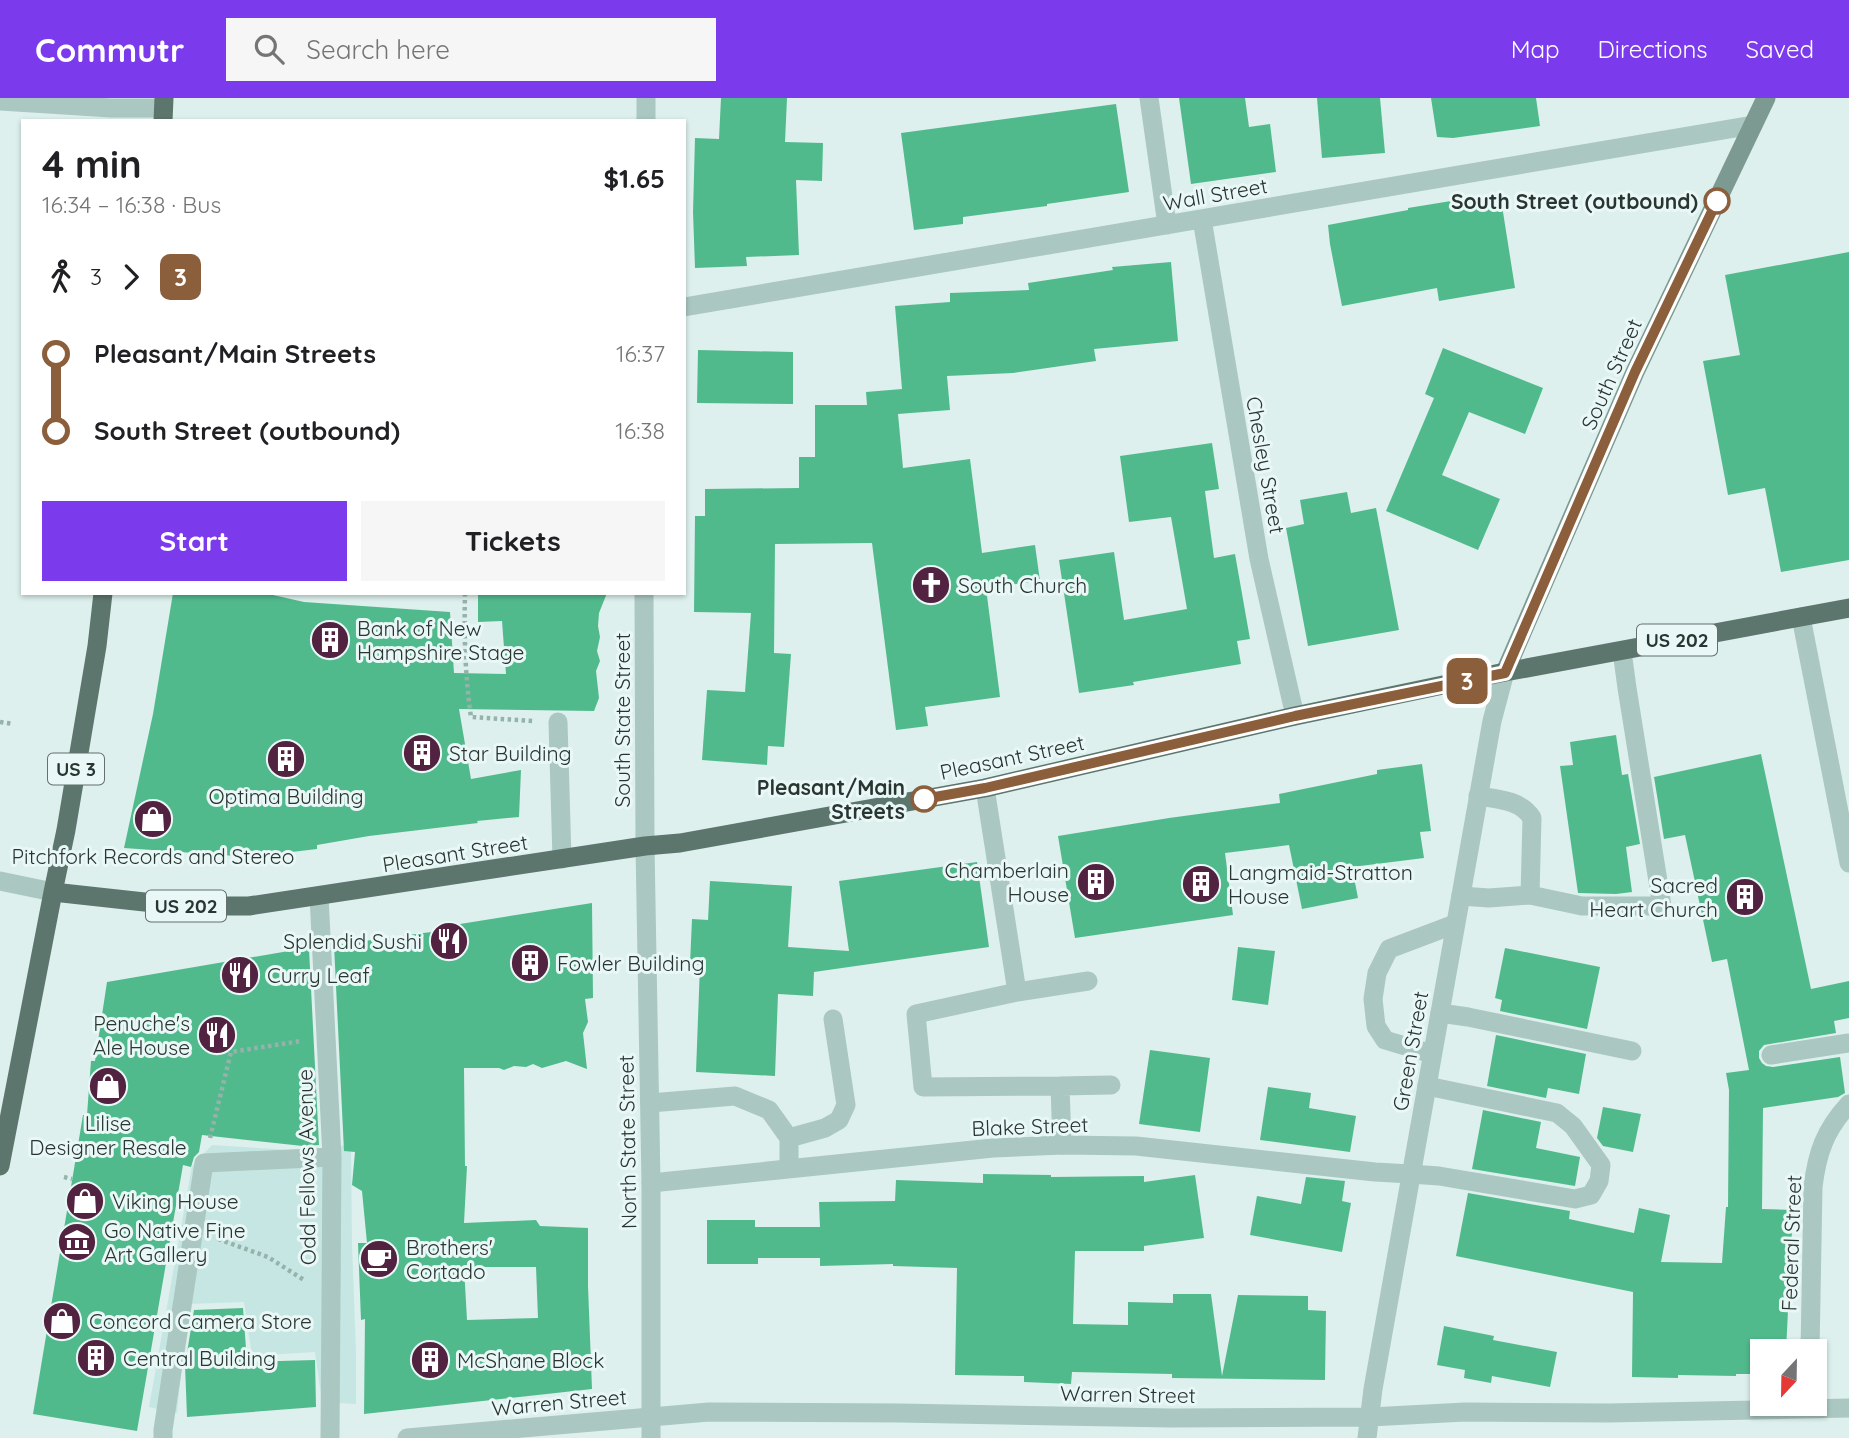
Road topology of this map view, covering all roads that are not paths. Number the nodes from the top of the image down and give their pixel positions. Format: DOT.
graph roads {
  1 [pos="646,98"];
  2 [pos="1149,98"];
  3 [pos="1766,98"];
  4 [pos="0,101"];
  5 [pos="163,109"];
  6 [pos="646,119"];
  7 [pos="1753,125"];
  8 [pos="1202,219"];
  9 [pos="1167,225"];
  10 [pos="686,307"];
  11 [pos="103,595"];
  12 [pos="644,595"];
  13 [pos="1849,608"];
  14 [pos="1801,617"];
  15 [pos="1622,650"];
  16 [pos="1505,673"];
  17 [pos="1295,716"];
  18 [pos="558,722"];
  19 [pos="985,788"];
  20 [pos="1478,796"];
  21 [pos="645,846"];
  22 [pos="562,859"];
  23 [pos="1849,863"];
  24 [pos="0,881"];
  25 [pos="53,892"];
  26 [pos="1530,895"];
  27 [pos="319,896"];
  28 [pos="1461,896"];
  29 [pos="1455,924"];
  30 [pos="1088,981"];
  31 [pos="1017,992"];
  32 [pos="1440,1013"];
  33 [pos="833,1019"];
  34 [pos="1849,1043"];
  35 [pos="1632,1051"];
  36 [pos="1432,1054"];
  37 [pos="1771,1055"];
  38 [pos="1111,1085"];
  39 [pos="1060,1086"];
  40 [pos="1427,1086"];
  41 [pos="650,1102"];
  42 [pos="1849,1104"];
  43 [pos="789,1138"];
  44 [pos="1062,1145"];
  45 [pos="332,1157"];
  46 [pos="0,1166"];
  47 [pos="789,1168"];
  48 [pos="1411,1174"];
  49 [pos="651,1183"];
  50 [pos="1811,1339"];
  51 [pos="1827,1407"];
  52 [pos="1750,1408"];
  53 [pos="1849,1408"];
  54 [pos="652,1417"];
  55 [pos="1370,1417"];
  56 [pos="163,1438"];
  57 [pos="330,1438"];
  58 [pos="407,1438"];
  59 [pos="651,1438"];
  60 [pos="1367,1438"];
  1 -- 6 [label="street"];
  2 -- 9 [label="street"];
  3 -- 7 [label="main road, South Street"];
  4 -- 5 [label="street"];
  7 -- 8 [label="street, Wall Street"];
  7 -- 16 [label="main road, South Street"];
  8 -- 9 [label="street, Wall Street"];
  8 -- 17 [label="street, Chesley Street"];
  9 -- 10 [label="street, Wall Street"];
  11 -- 25 [label="main road, US 3"];
  12 -- 21 [label="street, South State Street"];
  13 -- 14 [label="main road, Pleasant Street / US 202"];
  14 -- 15 [label="main road, Pleasant Street / US 202"];
  14 -- 23 [label="street"];
  15 -- 16 [label="main road, Pleasant Street / US 202"];
  15 -- 26 [label="street"];
  16 -- 17 [label="main road, Pleasant Street / US 202"];
  16 -- 20 [label="street, Green Street"];
  17 -- 19 [label="main road, Pleasant Street / US 202"];
  18 -- 22 [label="street"];
  19 -- 21 [label="main road, Pleasant Street / US 202"];
  19 -- 31 [label="street"];
  20 -- 26 [label="street"];
  20 -- 28 [label="street, Green Street"];
  21 -- 22 [label="main road, Pleasant Street / US 202"];
  21 -- 41 [label="street, North State Street"];
  22 -- 27 [label="main road, Pleasant Street / US 202"];
  24 -- 25 [label="street"];
  25 -- 27 [label="main road, Pleasant Street / US 202"];
  25 -- 46 [label="main road, US 3"];
  26 -- 28 [label="street"];
  27 -- 45 [label="street, Odd Fellows Avenue"];
  28 -- 29 [label="street, Green Street"];
  29 -- 32 [label="street, Green Street"];
  29 -- 36 [label="street"];
  30 -- 31 [label="street"];
  31 -- 39 [label="street"];
  32 -- 35 [label="street"];
  32 -- 36 [label="street, Green Street"];
  33 -- 43 [label="street"];
  34 -- 37 [label="street"];
  36 -- 40 [label="street, Green Street"];
  38 -- 39 [label="street"];
  39 -- 44 [label="street"];
  40 -- 48 [label="street, Green Street"];
  40 -- 48 [label="street, Blake Street"];
  41 -- 43 [label="street"];
  41 -- 49 [label="street, North State Street"];
  42 -- 50 [label="street, Federal Street"];
  43 -- 47 [label="street"];
  44 -- 47 [label="street, Blake Street"];
  44 -- 48 [label="street, Blake Street"];
  45 -- 56 [label="street"];
  45 -- 57 [label="street, Odd Fellows Avenue"];
  47 -- 49 [label="street, Blake Street"];
  48 -- 55 [label="street, Green Street"];
  49 -- 54 [label="street, North State Street"];
  51 -- 53 [label="street, Warren Street"];
  52 -- 55 [label="street, Warren Street"];
  54 -- 55 [label="street, Warren Street"];
  54 -- 58 [label="street, Warren Street"];
  54 -- 59 [label="street, North State Street"];
  55 -- 60 [label="street, Green Street"];
}
